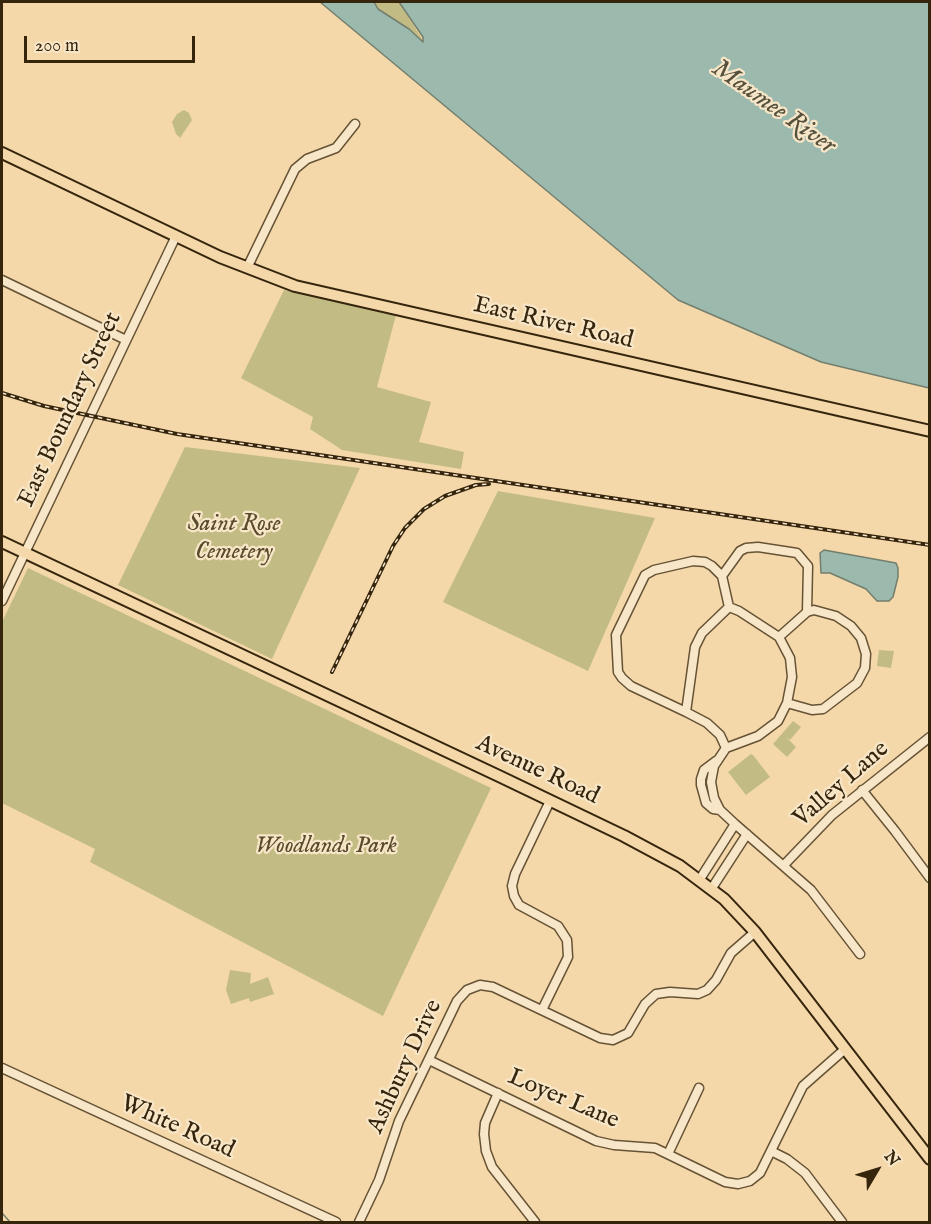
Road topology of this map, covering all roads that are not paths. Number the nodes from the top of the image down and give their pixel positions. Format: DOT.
graph roads {
  1 [pos="355,124"];
  2 [pos="2,153"];
  3 [pos="176,236"];
  4 [pos="247,268"];
  5 [pos="2,280"];
  6 [pos="126,340"];
  7 [pos="930,431"];
  8 [pos="2,542"];
  9 [pos="24,552"];
  10 [pos="722,576"];
  11 [pos="2,601"];
  12 [pos="729,608"];
  13 [pos="807,612"];
  14 [pos="779,637"];
  15 [pos="787,703"];
  16 [pos="686,712"];
  17 [pos="930,737"];
  18 [pos="726,748"];
  19 [pos="862,790"];
  20 [pos="550,801"];
  21 [pos="735,824"];
  22 [pos="747,834"];
  23 [pos="784,865"];
  24 [pos="930,878"];
  25 [pos="699,879"];
  26 [pos="712,888"];
  27 [pos="754,932"];
  28 [pos="860,954"];
  29 [pos="542,1011"];
  30 [pos="845,1049"];
  31 [pos="429,1060"];
  32 [pos="2,1068"];
  33 [pos="699,1088"];
  34 [pos="498,1093"];
  35 [pos="771,1151"];
  36 [pos="668,1154"];
  37 [pos="930,1159"];
  38 [pos="336,1222"];
  39 [pos="359,1222"];
  40 [pos="535,1222"];
  41 [pos="842,1222"];
  1 -- 4 [label="street"];
  2 -- 3 [label="main road, East River Road"];
  3 -- 4 [label="main road, East River Road"];
  3 -- 6 [label="street, East Boundary Street"];
  4 -- 7 [label="main road, East River Road"];
  5 -- 6 [label="street"];
  6 -- 9 [label="street, East Boundary Street"];
  8 -- 9 [label="main road, Avenue Road"];
  9 -- 11 [label="street, East Boundary Street"];
  9 -- 20 [label="main road, Avenue Road"];
  10 -- 12 [label="street"];
  10 -- 13 [label="street"];
  10 -- 16 [label="street"];
  12 -- 14 [label="street"];
  12 -- 16 [label="street"];
  13 -- 14 [label="street"];
  13 -- 15 [label="street"];
  14 -- 15 [label="street"];
  15 -- 18 [label="street"];
  16 -- 18 [label="street"];
  17 -- 19 [label="street, Valley Lane"];
  18 -- 21 [label="street"];
  19 -- 23 [label="street, Valley Lane"];
  19 -- 24 [label="street"];
  20 -- 25 [label="main road, Avenue Road"];
  20 -- 29 [label="street"];
  21 -- 22 [label="street"];
  21 -- 25 [label="street"];
  22 -- 23 [label="street"];
  22 -- 26 [label="street"];
  23 -- 28 [label="street"];
  25 -- 26 [label="main road, Avenue Road"];
  26 -- 27 [label="main road, Avenue Road"];
  27 -- 29 [label="street, Ashbury Drive"];
  27 -- 30 [label="main road, Avenue Road"];
  29 -- 31 [label="street, Ashbury Drive"];
  30 -- 35 [label="street, Loyer Lane"];
  30 -- 37 [label="main road, Avenue Road"];
  31 -- 34 [label="street, Loyer Lane"];
  31 -- 39 [label="street, Ashbury Drive"];
  32 -- 38 [label="street, White Road"];
  33 -- 36 [label="street"];
  34 -- 36 [label="street, Loyer Lane"];
  34 -- 40 [label="street"];
  35 -- 36 [label="street, Loyer Lane"];
  35 -- 41 [label="street"];
}
